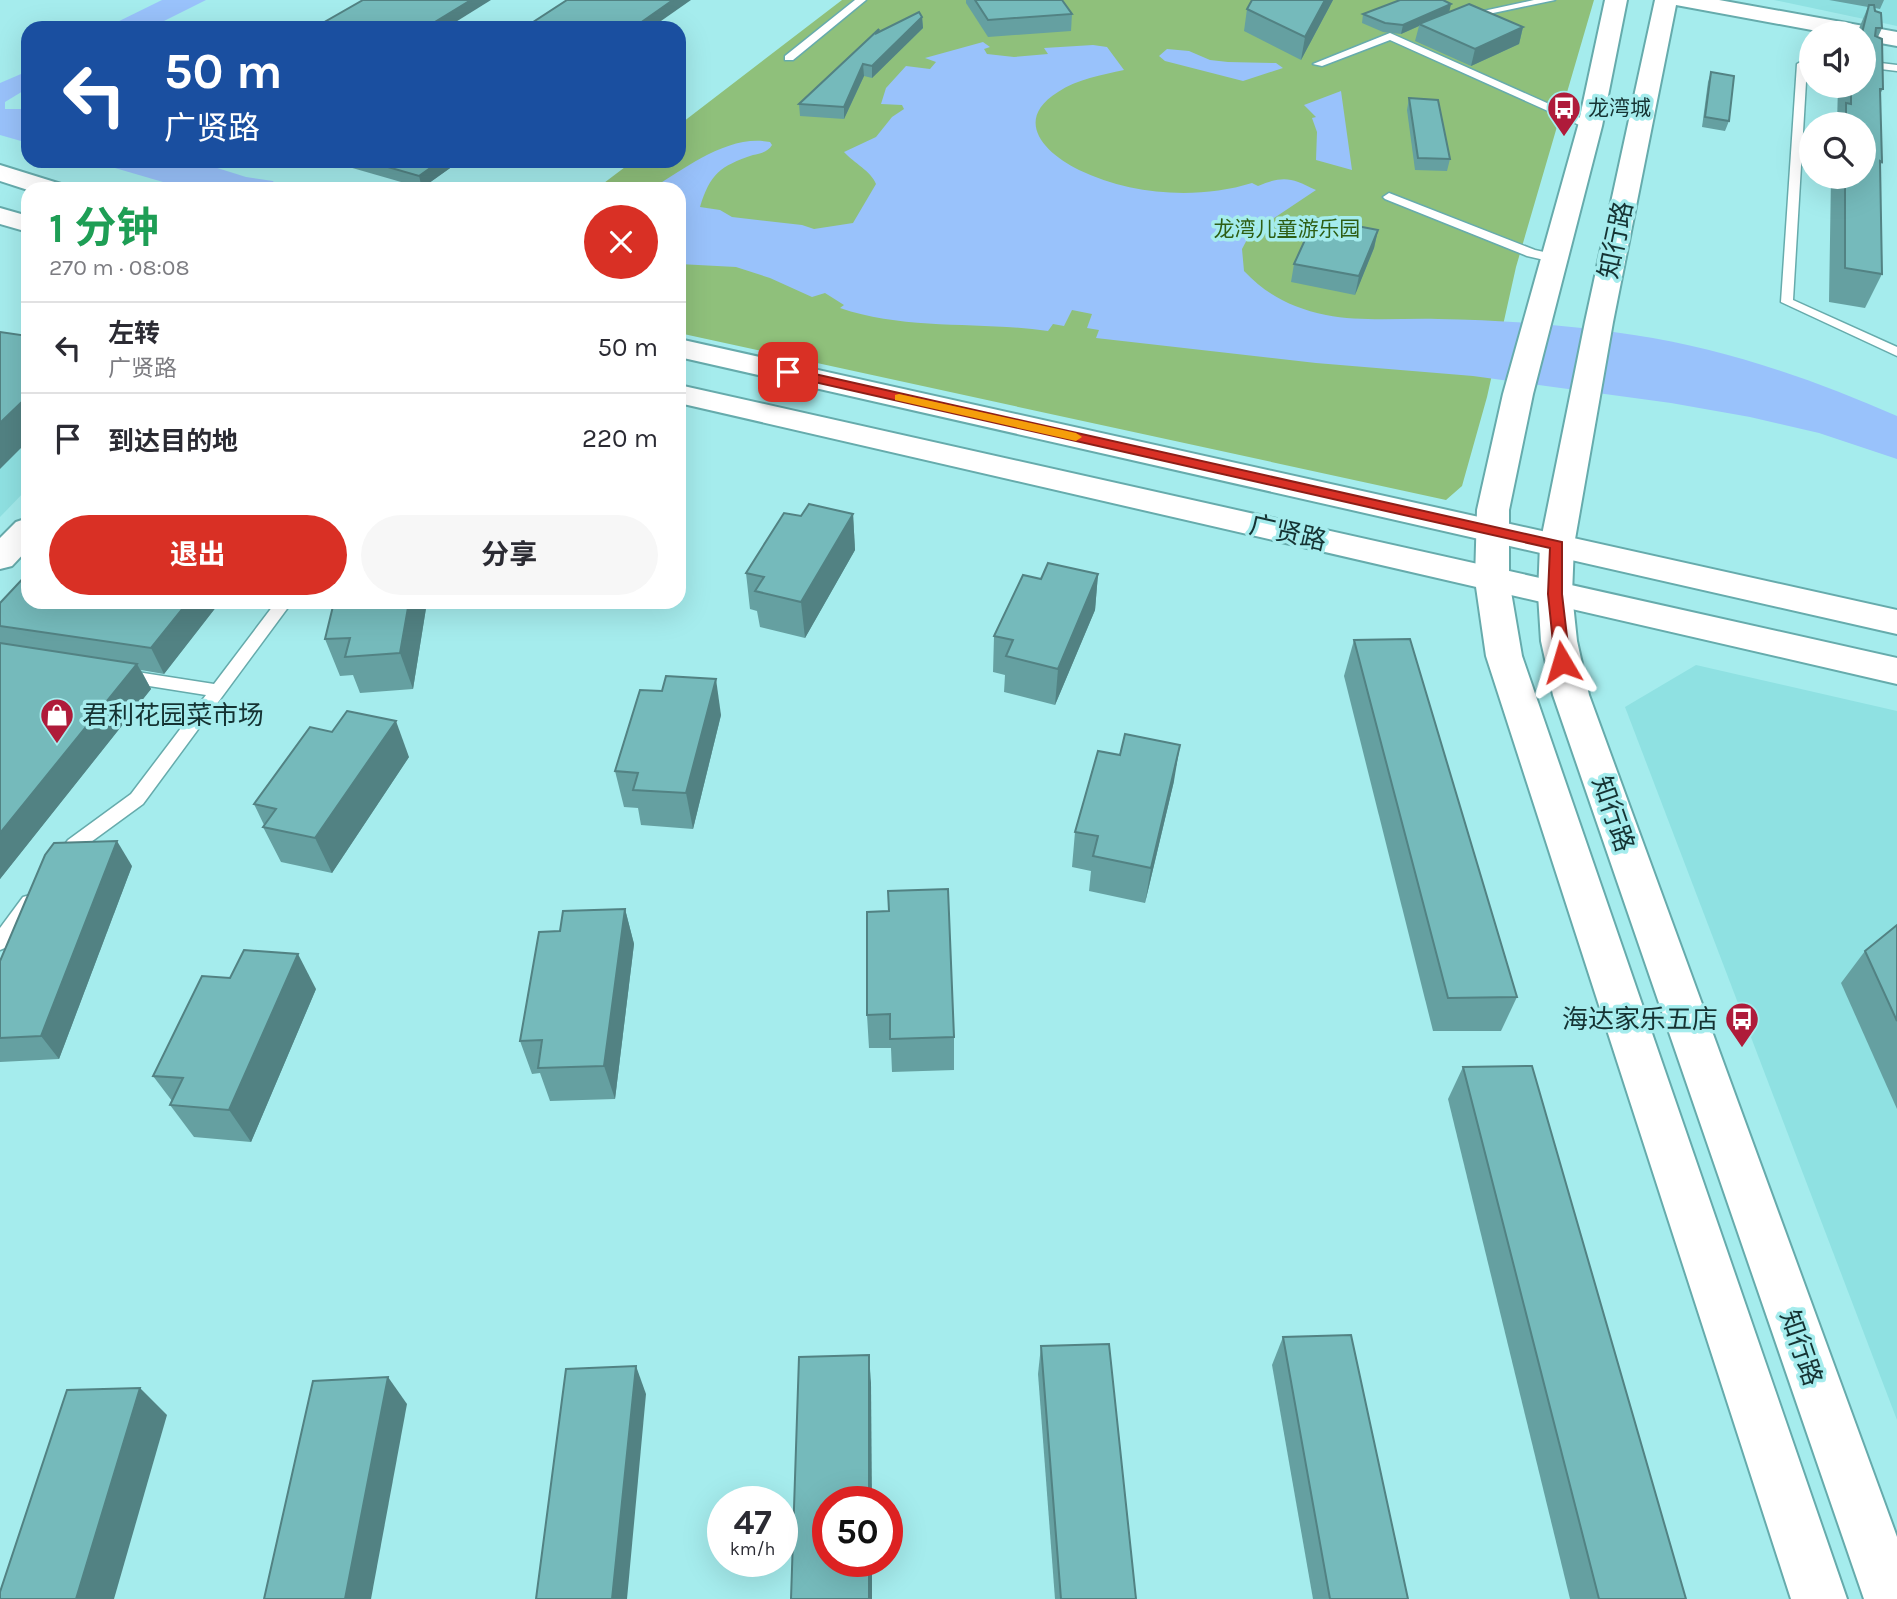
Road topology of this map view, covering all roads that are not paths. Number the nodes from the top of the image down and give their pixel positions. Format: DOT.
graph roads {
  1 [pos="861,0"];
  2 [pos="1550,0"];
  3 [pos="1616,0"];
  4 [pos="1666,0"];
  5 [pos="1683,0"];
  6 [pos="1450,19"];
  7 [pos="1799,21"];
  8 [pos="1412,35"];
  9 [pos="1876,36"];
  10 [pos="1897,40"];
  11 [pos="1400,41"];
  12 [pos="789,58"];
  13 [pos="1318,64"];
  14 [pos="1876,65"];
  15 [pos="1897,68"];
  16 [pos="1800,98"];
  17 [pos="1590,126"];
  18 [pos="0,173"];
  19 [pos="29,182"];
  20 [pos="1389,197"];
  21 [pos="0,215"];
  22 [pos="21,222"];
  23 [pos="1553,258"];
  24 [pos="686,350"];
  25 [pos="1897,352"];
  26 [pos="686,396"];
  27 [pos="1494,531"];
  28 [pos="21,536"];
  29 [pos="1557,545"];
  30 [pos="0,558"];
  31 [pos="1492,580"];
  32 [pos="1555,594"];
  33 [pos="279,609"];
  34 [pos="1897,622"];
  35 [pos="1897,671"];
  36 [pos="109,674"];
  37 [pos="218,691"];
  38 [pos="0,942"];
  39 [pos="1819,1599"];
  40 [pos="1892,1599"];
  1 -- 12 [label="lane"];
  2 -- 6 [label="lane"];
  3 -- 17 [label="main road, 知行路"];
  4 -- 29 [label="main road, 知行路"];
  5 -- 7 [label="main road"];
  8 -- 11 [label="lane"];
  9 -- 10 [label="main road"];
  11 -- 13 [label="lane"];
  11 -- 17 [label="lane"];
  14 -- 15 [label="lane"];
  16 -- 25 [label="lane"];
  17 -- 23 [label="main road, 知行路"];
  18 -- 19 [label="main road"];
  20 -- 23 [label="lane"];
  21 -- 22 [label="main road"];
  23 -- 27 [label="main road, 知行路"];
  24 -- 27 [label="main road, 广贤路"];
  26 -- 31 [label="main road, 广贤路"];
  27 -- 29 [label="main road, 广贤路"];
  27 -- 31 [label="main road, 知行路"];
  28 -- 30 [label="main road"];
  29 -- 32 [label="main road, 知行路"];
  29 -- 34 [label="main road, 广贤路"];
  31 -- 32 [label="main road, 广贤路"];
  31 -- 39 [label="main road, 知行路"];
  32 -- 35 [label="main road, 广贤路"];
  32 -- 40 [label="main road, 知行路"];
  33 -- 37 [label="lane"];
  36 -- 37 [label="lane"];
  37 -- 38 [label="lane"];
}
